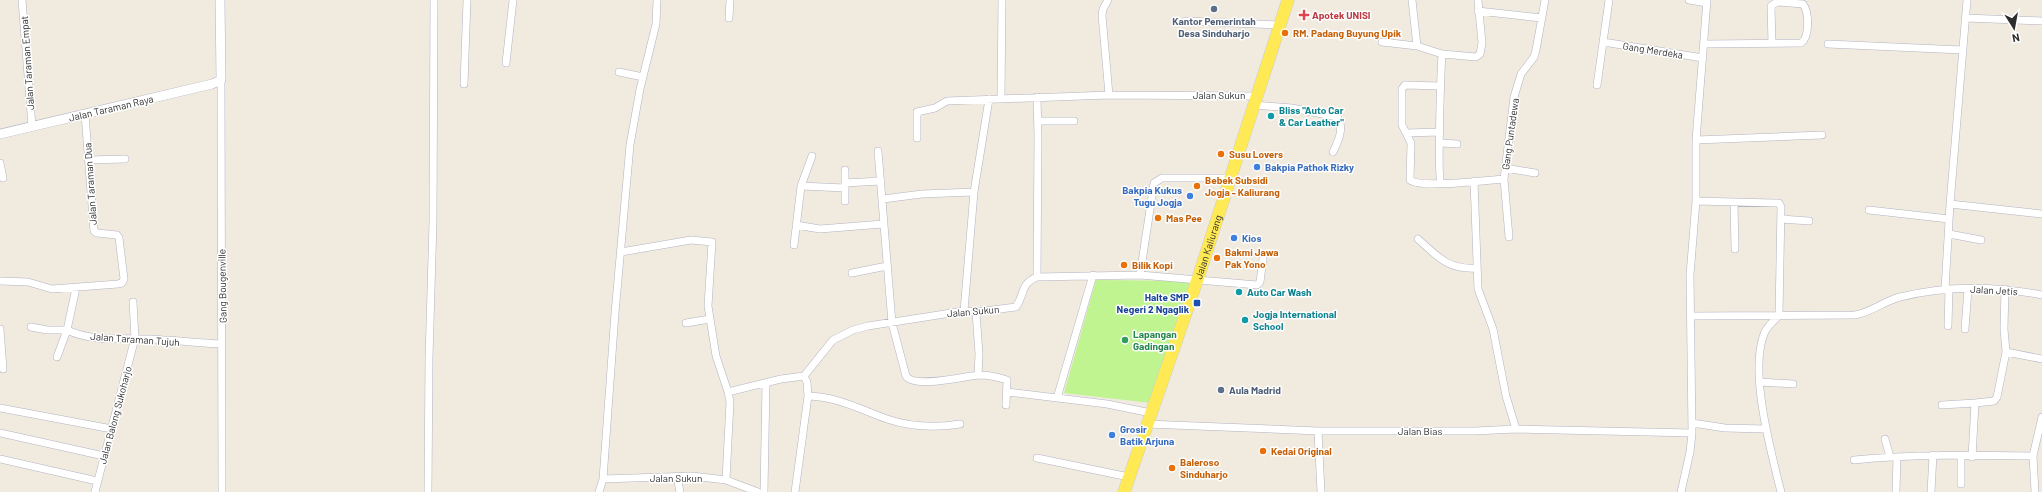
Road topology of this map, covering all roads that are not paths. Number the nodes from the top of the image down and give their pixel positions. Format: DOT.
graph roads {
  1 [pos="22,0"];
  2 [pos="220,0"];
  3 [pos="434,0"];
  4 [pos="467,0"];
  5 [pos="513,0"];
  6 [pos="658,0"];
  7 [pos="730,0"];
  8 [pos="1002,0"];
  9 [pos="1108,0"];
  10 [pos="1288,0"];
  11 [pos="1412,0"];
  12 [pos="1478,0"];
  13 [pos="1545,0"];
  14 [pos="1609,0"];
  15 [pos="1689,0"];
  16 [pos="1967,0"];
  17 [pos="1707,2"];
  18 [pos="1478,11"];
  19 [pos="729,18"];
  20 [pos="1541,18"];
  21 [pos="1966,18"];
  22 [pos="2042,20"];
  23 [pos="1186,21"];
  24 [pos="1279,25"];
  25 [pos="1382,42"];
  26 [pos="1604,42"];
  27 [pos="1705,44"];
  28 [pos="1772,44"];
  29 [pos="1828,44"];
  30 [pos="1417,46"];
  31 [pos="1962,50"];
  32 [pos="1442,54"];
  33 [pos="1703,58"];
  34 [pos="506,63"];
  35 [pos="618,72"];
  36 [pos="643,77"];
  37 [pos="221,80"];
  38 [pos="464,84"];
  39 [pos="1597,85"];
  40 [pos="1440,86"];
  41 [pos="1109,95"];
  42 [pos="1037,97"];
  43 [pos="1001,98"];
  44 [pos="989,100"];
  45 [pos="1255,100"];
  46 [pos="85,114"];
  47 [pos="1038,121"];
  48 [pos="1074,121"];
  49 [pos="32,126"];
  50 [pos="1440,132"];
  51 [pos="1406,133"];
  52 [pos="0,134"];
  53 [pos="1822,135"];
  54 [pos="917,138"];
  55 [pos="1696,140"];
  56 [pos="1441,143"];
  57 [pos="1457,144"];
  58 [pos="878,151"];
  59 [pos="1333,152"];
  60 [pos="812,156"];
  61 [pos="125,159"];
  62 [pos="89,160"];
  63 [pos="0,163"];
  64 [pos="1505,168"];
  65 [pos="845,170"];
  66 [pos="1536,173"];
  67 [pos="3,178"];
  68 [pos="1230,178"];
  69 [pos="1504,179"];
  70 [pos="881,181"];
  71 [pos="1474,181"];
  72 [pos="1441,183"];
  73 [pos="801,186"];
  74 [pos="845,186"];
  75 [pos="974,192"];
  76 [pos="883,199"];
  77 [pos="845,201"];
  78 [pos="1696,202"];
  79 [pos="1734,202"];
  80 [pos="1950,204"];
  81 [pos="1868,210"];
  82 [pos="2042,214"];
  83 [pos="1781,219"];
  84 [pos="1949,219"];
  85 [pos="1809,221"];
  86 [pos="883,224"];
  87 [pos="796,225"];
  88 [pos="1949,234"];
  89 [pos="1509,237"];
  90 [pos="1418,239"];
  91 [pos="1981,240"];
  92 [pos="794,245"];
  93 [pos="1735,249"];
  94 [pos="622,252"];
  95 [pos="1263,259"];
  96 [pos="886,266"];
  97 [pos="1477,268"];
  98 [pos="852,273"];
  99 [pos="1093,275"];
  100 [pos="1140,275"];
  101 [pos="1037,277"];
  102 [pos="0,281"];
  103 [pos="1196,281"];
  104 [pos="76,288"];
  105 [pos="1947,289"];
  106 [pos="1968,289"];
  107 [pos="2005,289"];
  108 [pos="2042,295"];
  109 [pos="133,302"];
  110 [pos="964,311"];
  111 [pos="976,312"];
  112 [pos="1779,315"];
  113 [pos="1691,316"];
  114 [pos="710,319"];
  115 [pos="686,323"];
  116 [pos="892,323"];
  117 [pos="1948,326"];
  118 [pos="31,327"];
  119 [pos="0,329"];
  120 [pos="1965,329"];
  121 [pos="67,330"];
  122 [pos="0,335"];
  123 [pos="135,338"];
  124 [pos="222,344"];
  125 [pos="2006,352"];
  126 [pos="57,357"];
  127 [pos="2042,359"];
  128 [pos="2,369"];
  129 [pos="978,375"];
  130 [pos="804,376"];
  131 [pos="1760,382"];
  132 [pos="766,383"];
  133 [pos="1793,384"];
  134 [pos="728,392"];
  135 [pos="1007,392"];
  136 [pos="808,396"];
  137 [pos="1058,398"];
  138 [pos="1975,403"];
  139 [pos="1006,405"];
  140 [pos="1942,405"];
  141 [pos="0,408"];
  142 [pos="1149,419"];
  143 [pos="2042,420"];
  144 [pos="1692,423"];
  145 [pos="960,424"];
  146 [pos="112,429"];
  147 [pos="1516,429"];
  148 [pos="1765,429"];
  149 [pos="1318,431"];
  150 [pos="0,433"];
  151 [pos="1692,433"];
  152 [pos="1885,440"];
  153 [pos="1933,455"];
  154 [pos="104,456"];
  155 [pos="1961,456"];
  156 [pos="2033,456"];
  157 [pos="1894,457"];
  158 [pos="1972,457"];
  159 [pos="1036,458"];
  160 [pos="0,459"];
  161 [pos="1854,460"];
  162 [pos="2039,475"];
  163 [pos="677,477"];
  164 [pos="1129,477"];
  165 [pos="603,479"];
  166 [pos="726,480"];
  167 [pos="97,481"];
  168 [pos="1961,484"];
  169 [pos="1684,491"];
  170 [pos="95,492"];
  171 [pos="222,492"];
  172 [pos="428,492"];
  173 [pos="599,492"];
  174 [pos="680,492"];
  175 [pos="758,492"];
  176 [pos="764,492"];
  177 [pos="795,492"];
  178 [pos="1124,492"];
  179 [pos="1321,492"];
  180 [pos="1781,492"];
  181 [pos="1896,492"];
  182 [pos="1931,492"];
  183 [pos="2035,492"];
  1 -- 49 [label="street, Jalan Taraman Empat"];
  2 -- 37 [label="street"];
  3 -- 172 [label="street"];
  4 -- 38 [label="street"];
  5 -- 34 [label="street"];
  6 -- 36 [label="street"];
  7 -- 19 [label="street"];
  8 -- 43 [label="street"];
  9 -- 41 [label="street"];
  10 -- 24 [label="main road, Jalan Kaliurang"];
  11 -- 30 [label="street"];
  12 -- 18 [label="street"];
  13 -- 20 [label="street, Gang Puntadewa"];
  14 -- 26 [label="street"];
  15 -- 17 [label="street"];
  16 -- 21 [label="street"];
  17 -- 27 [label="street"];
  18 -- 20 [label="street"];
  18 -- 32 [label="street"];
  20 -- 64 [label="street, Gang Puntadewa"];
  21 -- 22 [label="street"];
  21 -- 31 [label="street"];
  23 -- 24 [label="street"];
  24 -- 45 [label="main road, Jalan Kaliurang"];
  25 -- 30 [label="street"];
  26 -- 33 [label="street, Gang Merdeka"];
  26 -- 39 [label="street"];
  27 -- 28 [label="street"];
  27 -- 33 [label="street"];
  28 -- 28 [label="street"];
  29 -- 31 [label="street"];
  30 -- 32 [label="street"];
  31 -- 80 [label="street"];
  32 -- 40 [label="street"];
  33 -- 55 [label="street"];
  35 -- 36 [label="street"];
  36 -- 94 [label="street"];
  37 -- 46 [label="street, Jalan Taraman Raya"];
  37 -- 124 [label="street, Gang Bougenville"];
  40 -- 50 [label="street"];
  40 -- 51 [label="street"];
  41 -- 42 [label="street, Jalan Sukun"];
  41 -- 45 [label="street, Jalan Sukun"];
  42 -- 43 [label="street, Jalan Sukun"];
  42 -- 47 [label="street"];
  43 -- 44 [label="street, Jalan Sukun"];
  44 -- 54 [label="street, Jalan Sukun"];
  44 -- 75 [label="street"];
  45 -- 59 [label="street, Jalan Sukun"];
  45 -- 68 [label="main road, Jalan Kaliurang"];
  46 -- 49 [label="street, Jalan Taraman Raya"];
  46 -- 62 [label="street, Jalan Taraman Dua"];
  47 -- 48 [label="street"];
  47 -- 101 [label="street"];
  49 -- 52 [label="street, Jalan Taraman Raya"];
  50 -- 51 [label="street"];
  50 -- 56 [label="street"];
  51 -- 72 [label="street"];
  53 -- 55 [label="street"];
  55 -- 78 [label="street"];
  56 -- 57 [label="street"];
  56 -- 72 [label="street"];
  58 -- 70 [label="street"];
  60 -- 73 [label="street"];
  61 -- 62 [label="street"];
  62 -- 104 [label="street, Jalan Taraman Dua"];
  63 -- 67 [label="street"];
  64 -- 66 [label="street"];
  64 -- 69 [label="street, Gang Puntadewa"];
  65 -- 74 [label="street"];
  68 -- 100 [label="street"];
  68 -- 103 [label="main road, Jalan Kaliurang"];
  69 -- 71 [label="street"];
  69 -- 89 [label="street, Gang Puntadewa"];
  70 -- 74 [label="street"];
  70 -- 76 [label="street"];
  71 -- 72 [label="street"];
  71 -- 97 [label="street"];
  73 -- 74 [label="street"];
  73 -- 87 [label="street"];
  74 -- 77 [label="street"];
  75 -- 76 [label="street"];
  75 -- 110 [label="street"];
  76 -- 86 [label="street"];
  78 -- 79 [label="street"];
  78 -- 113 [label="street"];
  79 -- 83 [label="street"];
  79 -- 93 [label="street"];
  80 -- 82 [label="street"];
  80 -- 84 [label="street"];
  81 -- 84 [label="street"];
  83 -- 85 [label="street"];
  83 -- 112 [label="street"];
  84 -- 88 [label="street"];
  86 -- 87 [label="street"];
  86 -- 96 [label="street"];
  87 -- 92 [label="street"];
  88 -- 91 [label="street"];
  88 -- 105 [label="street"];
  90 -- 97 [label="street"];
  94 -- 114 [label="street"];
  94 -- 165 [label="street"];
  95 -- 103 [label="street"];
  96 -- 98 [label="street"];
  96 -- 116 [label="street"];
  97 -- 147 [label="street"];
  99 -- 100 [label="street"];
  99 -- 101 [label="street"];
  99 -- 137 [label="street"];
  100 -- 103 [label="street"];
  101 -- 111 [label="street, Jalan Sukun"];
  102 -- 104 [label="street"];
  103 -- 142 [label="main road, Jalan Kaliurang"];
  104 -- 121 [label="street"];
  105 -- 106 [label="street, Jalan Jetis"];
  105 -- 112 [label="street, Jalan Jetis"];
  105 -- 117 [label="street"];
  106 -- 107 [label="street, Jalan Jetis"];
  106 -- 120 [label="street"];
  107 -- 108 [label="street, Jalan Jetis"];
  107 -- 125 [label="street"];
  109 -- 123 [label="street, Jalan Balong Sukoharjo"];
  110 -- 111 [label="street, Jalan Sukun"];
  110 -- 116 [label="street, Jalan Sukun"];
  111 -- 129 [label="street"];
  112 -- 113 [label="street"];
  112 -- 131 [label="street"];
  113 -- 144 [label="street"];
  114 -- 115 [label="street"];
  114 -- 134 [label="street"];
  116 -- 129 [label="street"];
  116 -- 130 [label="street, Jalan Sukun"];
  118 -- 121 [label="street, Jalan Taraman Tujuh"];
  119 -- 122 [label="street"];
  121 -- 123 [label="street, Jalan Taraman Tujuh"];
  121 -- 126 [label="street"];
  122 -- 128 [label="street"];
  123 -- 124 [label="street, Jalan Taraman Tujuh"];
  123 -- 146 [label="street, Jalan Balong Sukoharjo"];
  124 -- 171 [label="street, Gang Bougenville"];
  125 -- 127 [label="street"];
  125 -- 138 [label="street"];
  129 -- 135 [label="street"];
  130 -- 132 [label="street"];
  130 -- 136 [label="street"];
  131 -- 133 [label="street"];
  131 -- 148 [label="street"];
  132 -- 134 [label="street"];
  132 -- 176 [label="street"];
  134 -- 166 [label="street"];
  135 -- 137 [label="street, Jalan Bias"];
  135 -- 139 [label="street"];
  136 -- 145 [label="street"];
  136 -- 177 [label="street"];
  137 -- 142 [label="street, Jalan Bias"];
  138 -- 140 [label="street"];
  138 -- 158 [label="street"];
  141 -- 146 [label="street"];
  142 -- 149 [label="street, Jalan Bias"];
  142 -- 164 [label="main road, Jalan Kaliurang"];
  143 -- 156 [label="street"];
  144 -- 148 [label="street"];
  144 -- 151 [label="street"];
  146 -- 154 [label="street, Jalan Balong Sukoharjo"];
  147 -- 149 [label="street, Jalan Bias"];
  147 -- 151 [label="street, Jalan Bias"];
  148 -- 180 [label="street"];
  149 -- 179 [label="street"];
  150 -- 154 [label="street"];
  151 -- 169 [label="street"];
  152 -- 157 [label="street"];
  153 -- 155 [label="street"];
  153 -- 157 [label="street"];
  153 -- 182 [label="street"];
  154 -- 167 [label="street, Jalan Balong Sukoharjo"];
  155 -- 158 [label="street"];
  155 -- 168 [label="street"];
  156 -- 158 [label="street"];
  156 -- 162 [label="street"];
  157 -- 161 [label="street"];
  157 -- 181 [label="street"];
  159 -- 164 [label="street"];
  160 -- 167 [label="street"];
  162 -- 183 [label="street"];
  163 -- 165 [label="street, Jalan Sukun"];
  163 -- 166 [label="street, Jalan Sukun"];
  163 -- 174 [label="street"];
  164 -- 178 [label="main road, Jalan Kaliurang"];
  165 -- 173 [label="street"];
  166 -- 175 [label="street, Jalan Sukun"];
  167 -- 170 [label="street, Jalan Balong Sukoharjo"];
}
